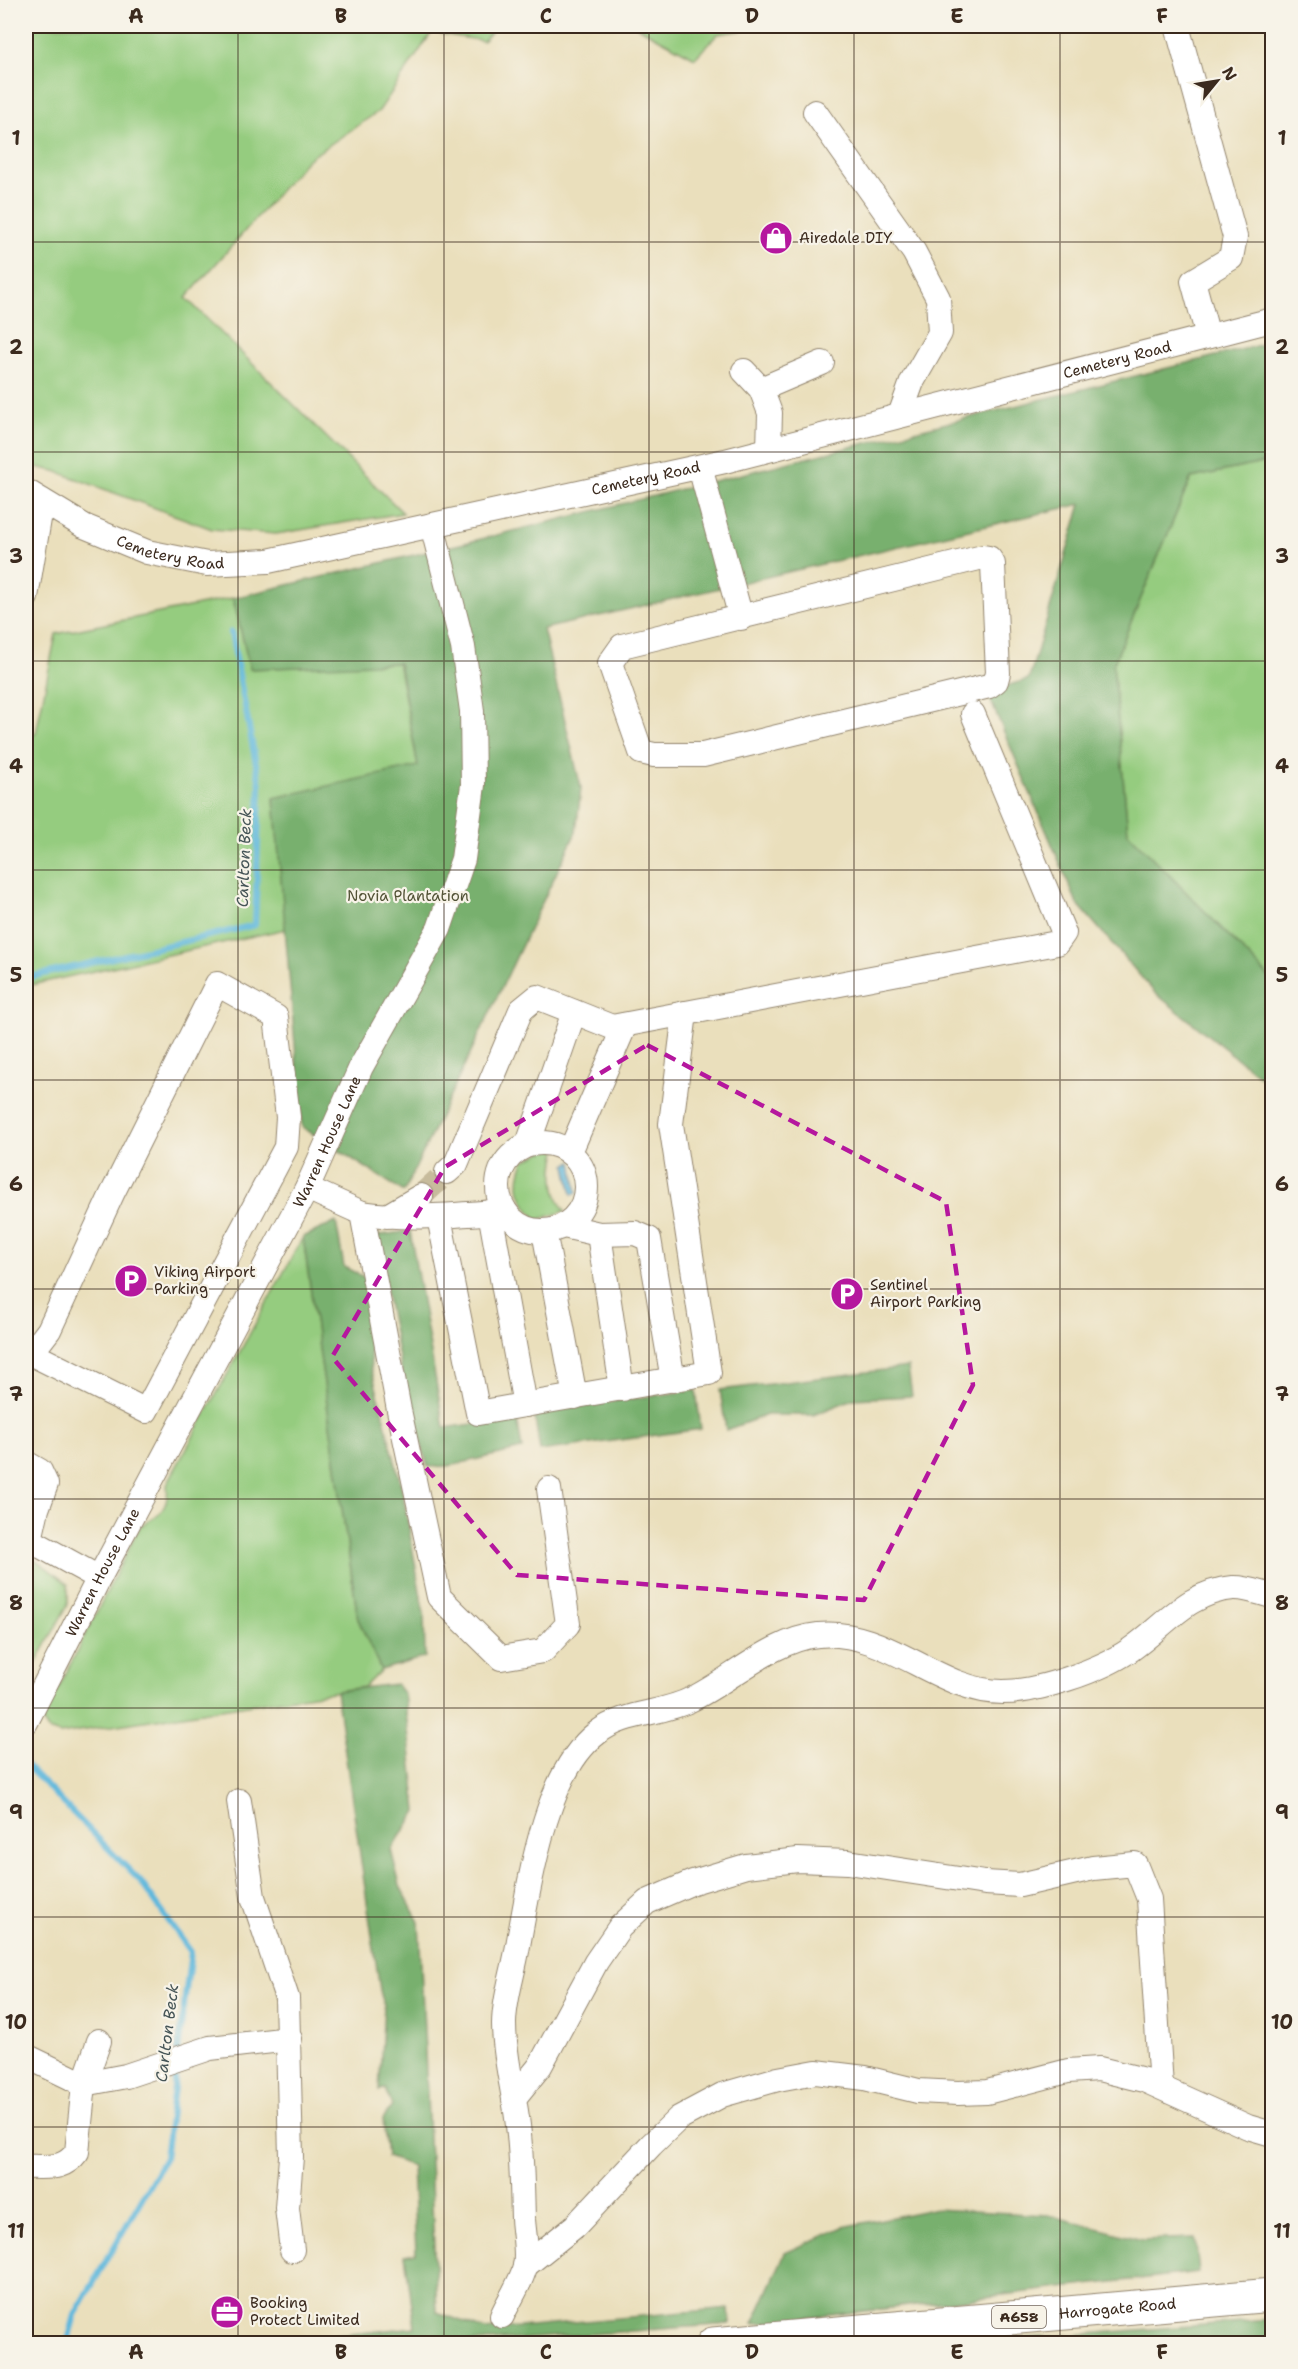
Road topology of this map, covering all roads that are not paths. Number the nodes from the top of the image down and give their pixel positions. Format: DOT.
graph roads {
  1 [pos="1177,26"];
  2 [pos="815,112"];
  3 [pos="1272,320"];
  4 [pos="1208,336"];
  5 [pos="822,363"];
  6 [pos="744,371"];
  7 [pos="761,389"];
  8 [pos="900,415"];
  9 [pos="769,449"];
  10 [pos="700,467"];
  11 [pos="34,496"];
  12 [pos="432,525"];
  13 [pos="26,597"];
  14 [pos="741,618"];
  15 [pos="972,714"];
  16 [pos="574,1012"];
  17 [pos="685,1013"];
  18 [pos="619,1026"];
  19 [pos="528,1144"];
  20 [pos="570,1152"];
  21 [pos="447,1172"];
  22 [pos="307,1188"];
  23 [pos="421,1196"];
  24 [pos="497,1212"];
  25 [pos="362,1213"];
  26 [pos="387,1216"];
  27 [pos="439,1217"];
  28 [pos="554,1229"];
  29 [pos="599,1234"];
  30 [pos="26,1346"];
  31 [pos="26,1351"];
  32 [pos="673,1380"];
  33 [pos="622,1389"];
  34 [pos="575,1397"];
  35 [pos="525,1405"];
  36 [pos="26,1463"];
  37 [pos="549,1490"];
  38 [pos="28,1539"];
  39 [pos="99,1578"];
  40 [pos="1272,1596"];
  41 [pos="26,1722"];
  42 [pos="239,1800"];
  43 [pos="290,2039"];
  44 [pos="99,2041"];
  45 [pos="26,2056"];
  46 [pos="84,2084"];
  47 [pos="1161,2088"];
  48 [pos="514,2098"];
  49 [pos="1272,2134"];
  50 [pos="26,2167"];
  51 [pos="292,2250"];
  52 [pos="525,2266"];
  53 [pos="1272,2295"];
  54 [pos="502,2316"];
  55 [pos="713,2343"];
  1 -- 4 [label="street"];
  2 -- 8 [label="street"];
  3 -- 4 [label="street, Cemetery Road"];
  4 -- 8 [label="street, Cemetery Road"];
  5 -- 7 [label="street"];
  6 -- 7 [label="street"];
  7 -- 9 [label="street"];
  8 -- 9 [label="street, Cemetery Road"];
  9 -- 10 [label="street, Cemetery Road"];
  10 -- 12 [label="street, Cemetery Road"];
  10 -- 14 [label="street"];
  11 -- 12 [label="street, Cemetery Road"];
  11 -- 13 [label="street"];
  12 -- 22 [label="street, Warren House Lane"];
  14 -- 14 [label="street"];
  15 -- 17 [label="street"];
  16 -- 18 [label="street"];
  16 -- 19 [label="street"];
  16 -- 21 [label="street"];
  17 -- 18 [label="street"];
  17 -- 32 [label="street"];
  18 -- 20 [label="street"];
  19 -- 20 [label="street"];
  19 -- 24 [label="street"];
  20 -- 28 [label="street"];
  22 -- 25 [label="street"];
  22 -- 39 [label="street, Warren House Lane"];
  23 -- 26 [label="street"];
  24 -- 27 [label="street"];
  24 -- 28 [label="street"];
  24 -- 35 [label="street"];
  25 -- 26 [label="street"];
  25 -- 37 [label="street"];
  26 -- 27 [label="street"];
  27 -- 35 [label="street"];
  28 -- 29 [label="street"];
  28 -- 34 [label="street"];
  29 -- 32 [label="street"];
  29 -- 33 [label="street"];
  30 -- 31 [label="street"];
  32 -- 33 [label="street"];
  33 -- 34 [label="street"];
  34 -- 35 [label="street"];
  36 -- 38 [label="street"];
  38 -- 39 [label="street"];
  39 -- 41 [label="street, Warren House Lane"];
  40 -- 48 [label="street"];
  42 -- 43 [label="street"];
  43 -- 46 [label="street"];
  43 -- 51 [label="street"];
  44 -- 46 [label="street"];
  45 -- 46 [label="street"];
  46 -- 50 [label="street"];
  47 -- 48 [label="street"];
  47 -- 49 [label="street"];
  47 -- 52 [label="street"];
  48 -- 52 [label="street"];
  52 -- 54 [label="street"];
  53 -- 55 [label="highway, Harrogate Road / A658"];
}
